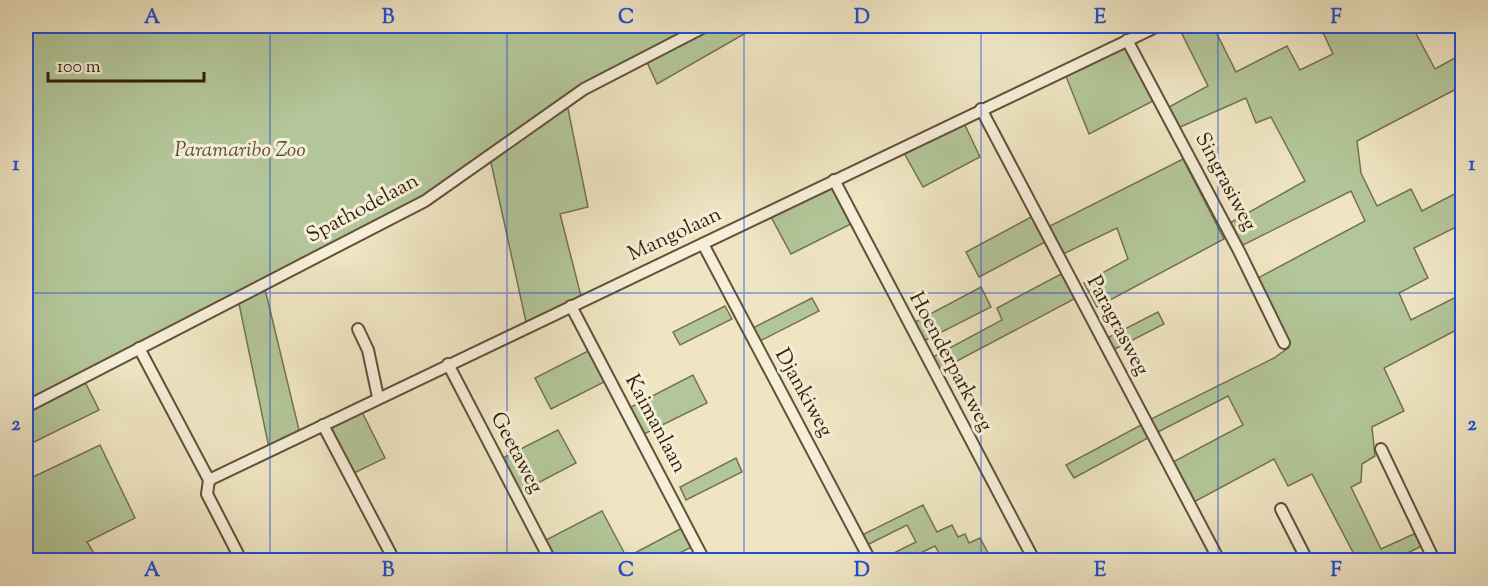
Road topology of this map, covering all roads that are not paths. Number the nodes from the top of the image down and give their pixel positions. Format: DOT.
graph roads {
  1 [pos="706,26"];
  2 [pos="1158,26"];
  3 [pos="1127,40"];
  4 [pos="981,109"];
  5 [pos="834,180"];
  6 [pos="703,244"];
  7 [pos="572,306"];
  8 [pos="358,329"];
  9 [pos="1284,344"];
  10 [pos="139,348"];
  11 [pos="448,364"];
  12 [pos="378,397"];
  13 [pos="26,407"];
  14 [pos="323,425"];
  15 [pos="1381,449"];
  16 [pos="209,480"];
  17 [pos="1281,509"];
  18 [pos="241,561"];
  19 [pos="393,561"];
  20 [pos="550,561"];
  21 [pos="704,561"];
  22 [pos="870,561"];
  23 [pos="1034,561"];
  24 [pos="1219,561"];
  25 [pos="1307,561"];
  26 [pos="1434,561"];
  1 -- 10 [label="street, Spathodelaan"];
  2 -- 3 [label="street, Mangolaan"];
  3 -- 4 [label="street, Mangolaan"];
  3 -- 9 [label="street, Singrasiweg"];
  4 -- 5 [label="street, Mangolaan"];
  4 -- 24 [label="street, Paragrasweg"];
  5 -- 6 [label="street, Mangolaan"];
  5 -- 23 [label="street, Hoenderparkweg"];
  6 -- 7 [label="street, Mangolaan"];
  6 -- 22 [label="street, Djankiweg"];
  7 -- 11 [label="street, Mangolaan"];
  7 -- 21 [label="street, Kaimanlaan"];
  8 -- 12 [label="street"];
  10 -- 13 [label="street, Spathodelaan"];
  10 -- 16 [label="street"];
  11 -- 12 [label="street, Mangolaan"];
  11 -- 20 [label="street, Geetaweg"];
  12 -- 14 [label="street, Mangolaan"];
  14 -- 16 [label="street, Mangolaan"];
  14 -- 19 [label="street"];
  15 -- 26 [label="street"];
  16 -- 18 [label="street"];
  17 -- 25 [label="street"];
}
